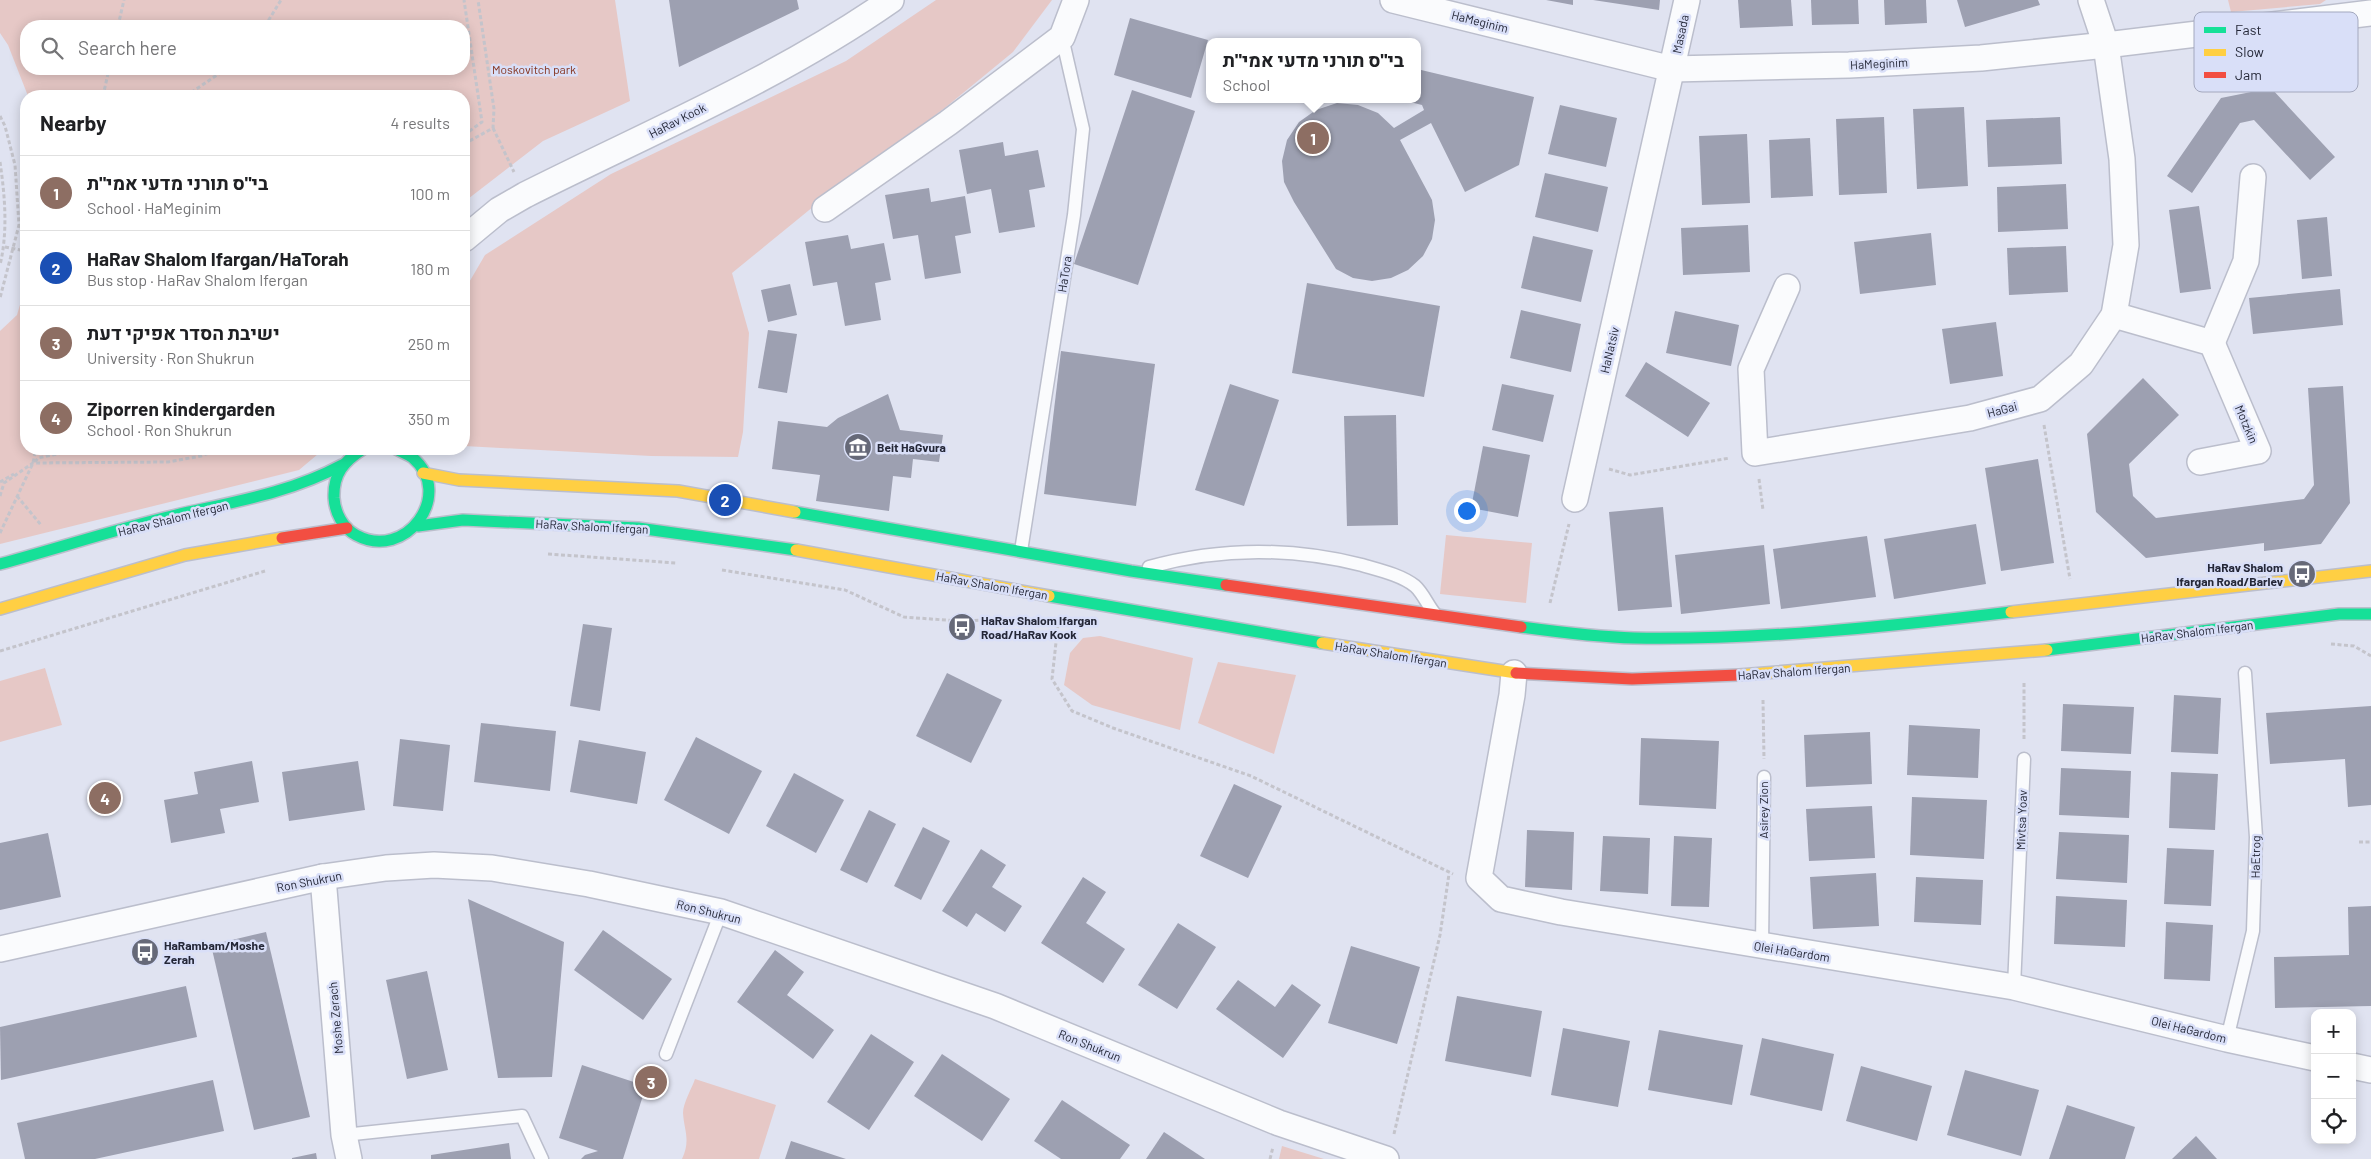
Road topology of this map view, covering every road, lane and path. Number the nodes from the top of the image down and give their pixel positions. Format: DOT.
graph roads {
  1 [pos="124,0"];
  2 [pos="280,0"];
  3 [pos="464,0"];
  4 [pos="478,0"];
  5 [pos="891,0"];
  6 [pos="1076,0"];
  7 [pos="1392,0"];
  8 [pos="1687,0"];
  9 [pos="2091,0"];
  10 [pos="2371,12"];
  11 [pos="2358,14"];
  12 [pos="119,20"];
  13 [pos="268,20"];
  14 [pos="467,20"];
  15 [pos="2194,34"];
  16 [pos="1062,37"];
  17 [pos="470,41"];
  18 [pos="2106,45"];
  19 [pos="1672,69"];
  20 [pos="108,75"];
  21 [pos="217,75"];
  22 [pos="105,90"];
  23 [pos="195,90"];
  24 [pos="0,116"];
  25 [pos="493,128"];
  26 [pos="470,131"];
  27 [pos="470,141"];
  28 [pos="0,162"];
  29 [pos="2254,177"];
  30 [pos="525,195"];
  31 [pos="825,210"];
  32 [pos="470,234"];
  33 [pos="5,247"];
  34 [pos="13,249"];
  35 [pos="20,250"];
  36 [pos="0,265"];
  37 [pos="1787,287"];
  38 [pos="0,298"];
  39 [pos="2114,315"];
  40 [pos="2212,343"];
  41 [pos="2040,399"];
  42 [pos="1755,453"];
  43 [pos="35,455"];
  44 [pos="53,455"];
  45 [pos="204,455"];
  46 [pos="352,455"];
  47 [pos="352,455"];
  48 [pos="409,455"];
  49 [pos="1584,462"];
  50 [pos="2200,462"];
  51 [pos="33,463"];
  52 [pos="423,473"];
  53 [pos="0,482"];
  54 [pos="0,496"];
  55 [pos="17,496"];
  56 [pos="1575,499"];
  57 [pos="1763,510"];
  58 [pos="418,526"];
  59 [pos="346,528"];
  60 [pos="0,532"];
  61 [pos="59,548"];
  62 [pos="1021,551"];
  63 [pos="0,564"];
  64 [pos="2371,571"];
  65 [pos="1131,572"];
  66 [pos="1060,598"];
  67 [pos="2074,604"];
  68 [pos="0,610"];
  69 [pos="2371,614"];
  70 [pos="1436,616"];
  71 [pos="1544,630"];
  72 [pos="2025,652"];
  73 [pos="1514,673"];
  74 [pos="2245,673"];
  75 [pos="1763,674"];
  76 [pos="2024,759"];
  77 [pos="1764,777"];
  78 [pos="2359,842"];
  79 [pos="2371,842"];
  80 [pos="1449,874"];
  81 [pos="323,877"];
  82 [pos="1479,878"];
  83 [pos="722,912"];
  84 [pos="1762,946"];
  85 [pos="0,948"];
  86 [pos="2014,987"];
  87 [pos="2227,1039"];
  88 [pos="666,1054"];
  89 [pos="2311,1057"];
  90 [pos="2356,1067"];
  91 [pos="2371,1070"];
  92 [pos="344,1135"];
  93 [pos="1389,1149"];
  94 [pos="349,1159"];
  95 [pos="542,1159"];
  1 -- 12 [label="path"];
  2 -- 13 [label="path"];
  3 -- 14 [label="path"];
  4 -- 25 [label="path"];
  5 -- 30 [label="street, HaRav Kook"];
  6 -- 16 [label="street"];
  7 -- 19 [label="street, HaMeginim"];
  8 -- 19 [label="street, Masada"];
  9 -- 18 [label="street, HaGai"];
  10 -- 11 [label="street, HaMeginim"];
  15 -- 18 [label="street, HaMeginim"];
  16 -- 31 [label="street"];
  16 -- 62 [label="lane, HaTora"];
  17 -- 26 [label="path"];
  18 -- 19 [label="street, HaMeginim"];
  18 -- 39 [label="street, HaGai"];
  19 -- 49 [label="street, HaNatsiv"];
  20 -- 22 [label="path"];
  21 -- 23 [label="path"];
  24 -- 34 [label="path"];
  25 -- 27 [label="path"];
  25 -- 30 [label="path"];
  28 -- 33 [label="path"];
  29 -- 40 [label="street"];
  30 -- 32 [label="street, HaRav Kook"];
  33 -- 34 [label="path"];
  33 -- 36 [label="path"];
  34 -- 35 [label="path"];
  34 -- 38 [label="path"];
  37 -- 42 [label="street"];
  39 -- 40 [label="street"];
  39 -- 41 [label="street, HaGai"];
  40 -- 50 [label="street, Motzkin"];
  41 -- 42 [label="street, HaGai"];
  41 -- 67 [label="path"];
  42 -- 49 [label="path"];
  42 -- 57 [label="path"];
  43 -- 51 [label="path"];
  44 -- 51 [label="path"];
  45 -- 51 [label="path"];
  46 -- 59 [label="main road"];
  47 -- 61 [label="main road, HaRav Shalom Ifergan"];
  48 -- 52 [label="main road"];
  49 -- 56 [label="street, HaNatsiv"];
  51 -- 53 [label="path"];
  51 -- 54 [label="path"];
  51 -- 55 [label="path"];
  52 -- 58 [label="main road"];
  52 -- 62 [label="main road"];
  55 -- 60 [label="path"];
  55 -- 61 [label="path"];
  56 -- 71 [label="path"];
  58 -- 59 [label="main road"];
  58 -- 66 [label="main road, HaRav Shalom Ifergan"];
  59 -- 68 [label="main road"];
  61 -- 63 [label="main road, HaRav Shalom Ifergan"];
  62 -- 65 [label="main road"];
  64 -- 67 [label="main road"];
  65 -- 70 [label="main road"];
  65 -- 70 [label="lane"];
  66 -- 73 [label="main road, HaRav Shalom Ifergan"];
  66 -- 80 [label="path"];
  67 -- 71 [label="main road"];
  69 -- 72 [label="main road, HaRav Shalom Ifergan"];
  70 -- 71 [label="main road"];
  72 -- 75 [label="main road, HaRav Shalom Ifergan"];
  72 -- 76 [label="path"];
  73 -- 75 [label="main road, HaRav Shalom Ifergan"];
  73 -- 82 [label="street"];
  74 -- 87 [label="lane, HaEtrog"];
  75 -- 77 [label="path, Asirey Zion"];
  76 -- 86 [label="lane, Mivtsa Yoav"];
  77 -- 84 [label="lane, Asirey Zion"];
  78 -- 79 [label="path"];
  80 -- 82 [label="path"];
  80 -- 93 [label="path"];
  81 -- 83 [label="street, Ron Shukrun"];
  81 -- 85 [label="street, Ron Shukrun"];
  81 -- 92 [label="street, Moshe Zerach"];
  82 -- 84 [label="street, Olei HaGardom"];
  83 -- 88 [label="lane"];
  83 -- 93 [label="street, Ron Shukrun"];
  84 -- 86 [label="street, Olei HaGardom"];
  86 -- 87 [label="street, Olei HaGardom"];
  87 -- 89 [label="street, Olei HaGardom"];
  90 -- 91 [label="street"];
  92 -- 94 [label="street, Moshe Zerach"];
  92 -- 95 [label="lane"];
}
